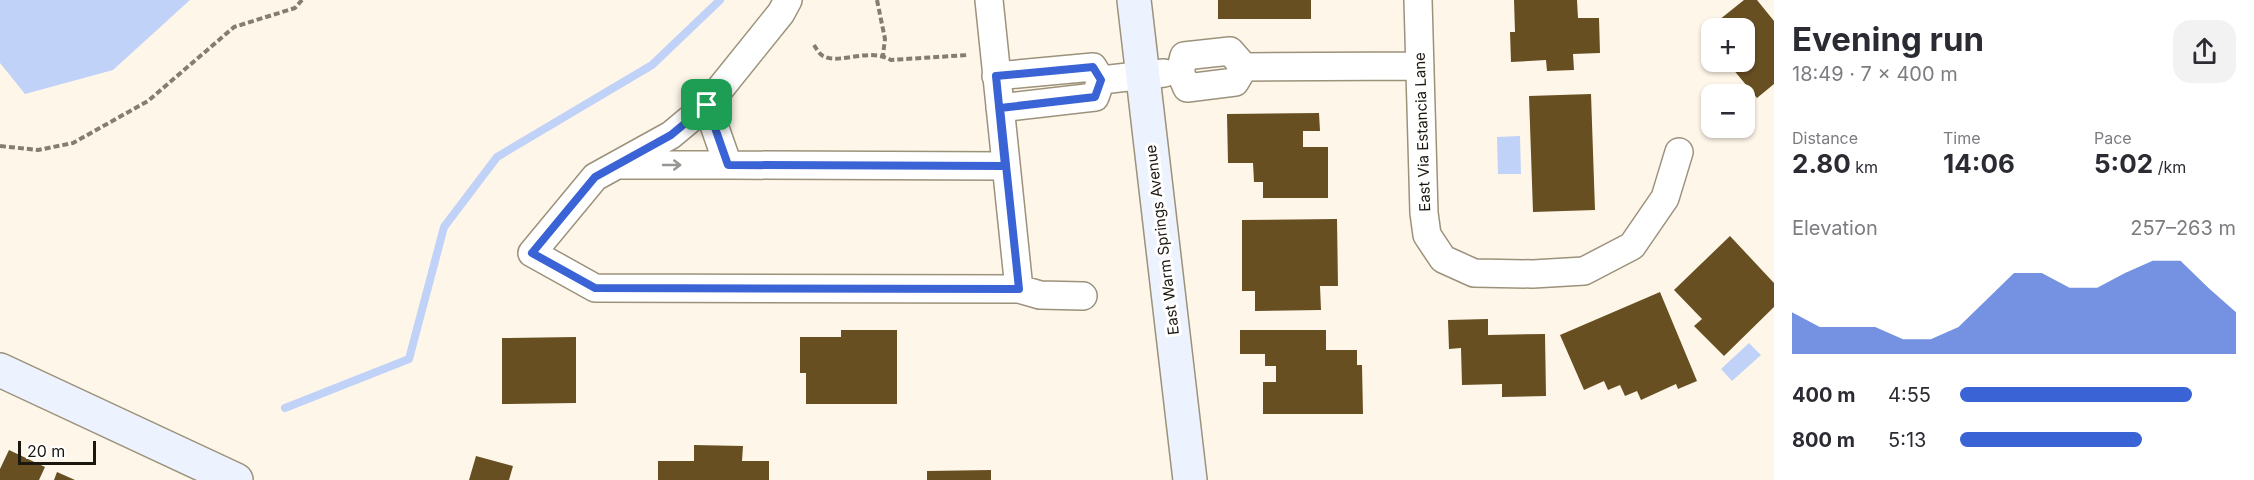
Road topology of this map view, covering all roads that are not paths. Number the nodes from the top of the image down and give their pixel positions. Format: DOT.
graph roads {
  1 [pos="788,0"];
  2 [pos="989,0"];
  3 [pos="1134,0"];
  4 [pos="1418,0"];
  5 [pos="1420,66"];
  6 [pos="1143,75"];
  7 [pos="996,76"];
  8 [pos="1101,80"];
  9 [pos="707,105"];
  10 [pos="1000,108"];
  11 [pos="1679,152"];
  12 [pos="614,165"];
  13 [pos="728,165"];
  14 [pos="1005,166"];
  15 [pos="1019,289"];
  16 [pos="1083,296"];
  17 [pos="0,370"];
  18 [pos="236,480"];
  19 [pos="1190,480"];
  1 -- 9 [label="street"];
  2 -- 7 [label="street"];
  3 -- 6 [label="street, East Warm Springs Avenue"];
  4 -- 5 [label="street, East Via Estancia Lane"];
  5 -- 6 [label="street"];
  5 -- 11 [label="street, East Via Estancia Lane"];
  6 -- 8 [label="street"];
  6 -- 19 [label="street, East Warm Springs Avenue"];
  7 -- 8 [label="street"];
  7 -- 10 [label="street"];
  8 -- 10 [label="street"];
  9 -- 12 [label="street"];
  9 -- 13 [label="street"];
  10 -- 14 [label="street"];
  12 -- 13 [label="street, one-way"];
  12 -- 15 [label="street"];
  13 -- 14 [label="street"];
  14 -- 15 [label="street"];
  15 -- 16 [label="street"];
  17 -- 18 [label="street"];
}
